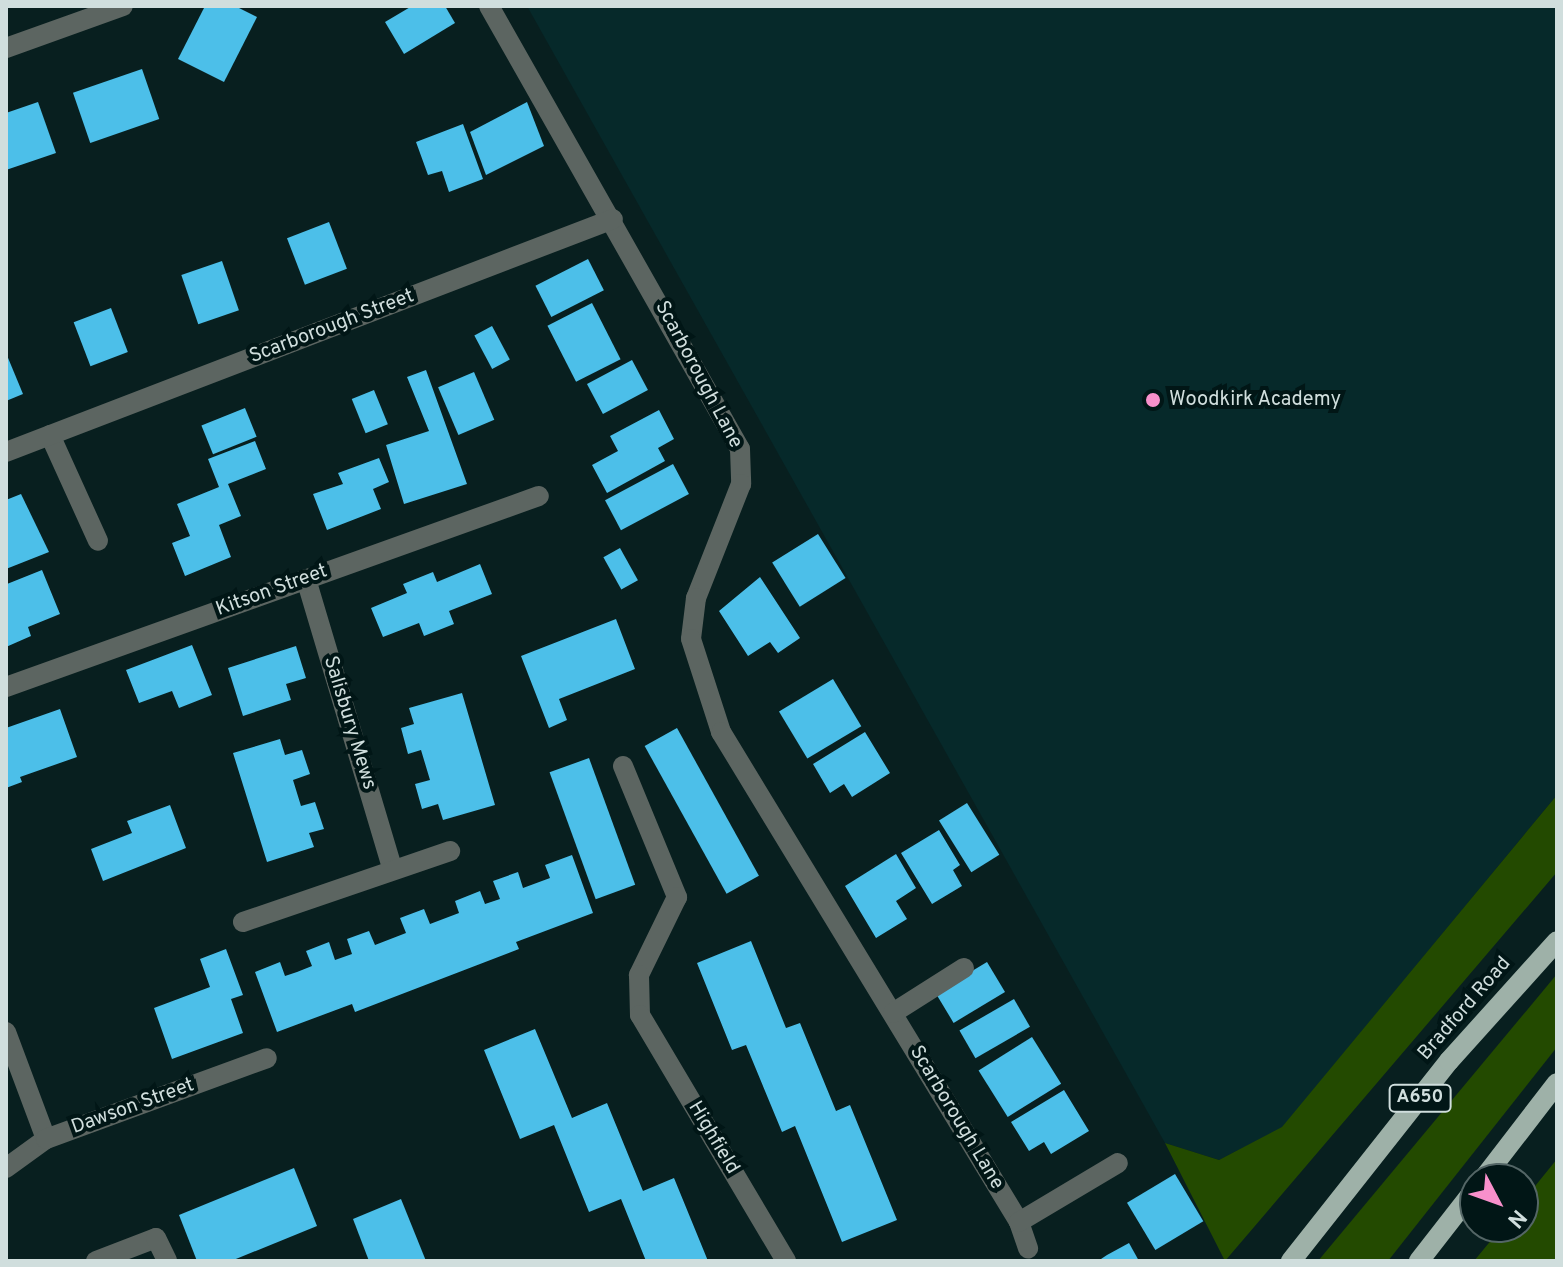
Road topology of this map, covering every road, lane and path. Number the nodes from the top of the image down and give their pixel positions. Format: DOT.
graph roads {
  1 [pos="123,6"];
  2 [pos="489,6"];
  3 [pos="6,48"];
  4 [pos="613,219"];
  5 [pos="50,435"];
  6 [pos="6,452"];
  7 [pos="539,496"];
  8 [pos="98,541"];
  9 [pos="306,579"];
  10 [pos="6,687"];
  11 [pos="623,766"];
  12 [pos="450,851"];
  13 [pos="392,868"];
  14 [pos="243,922"];
  15 [pos="1557,941"];
  16 [pos="964,968"];
  17 [pos="893,1013"];
  18 [pos="6,1032"];
  19 [pos="267,1058"];
  20 [pos="1557,1083"];
  21 [pos="46,1139"];
  22 [pos="1118,1163"];
  23 [pos="1495,1163"];
  24 [pos="6,1168"];
  25 [pos="1459,1210"];
  26 [pos="1019,1222"];
  27 [pos="1028,1248"];
  28 [pos="96,1261"];
  29 [pos="167,1261"];
  30 [pos="786,1261"];
  31 [pos="1291,1261"];
  32 [pos="1419,1261"];
  1 -- 3 [label="street"];
  2 -- 4 [label="street, Scarborough Lane"];
  4 -- 5 [label="street, Scarborough Street"];
  4 -- 17 [label="street, Scarborough Lane"];
  5 -- 6 [label="street, Scarborough Street"];
  5 -- 8 [label="street"];
  7 -- 9 [label="street, Kitson Street"];
  9 -- 10 [label="street, Kitson Street"];
  9 -- 13 [label="street, Salisbury Mews"];
  11 -- 30 [label="street, Highfield"];
  12 -- 13 [label="street"];
  13 -- 14 [label="street"];
  15 -- 31 [label="main road, Bradford Road / A650"];
  16 -- 17 [label="street"];
  17 -- 26 [label="street, Scarborough Lane"];
  18 -- 21 [label="street"];
  19 -- 21 [label="street, Dawson Street"];
  20 -- 23 [label="main road"];
  21 -- 24 [label="street, Dawson Street"];
  22 -- 26 [label="street"];
  25 -- 32 [label="main road"];
  26 -- 27 [label="street, Scarborough Lane"];
  28 -- 29 [label="street"];
}
